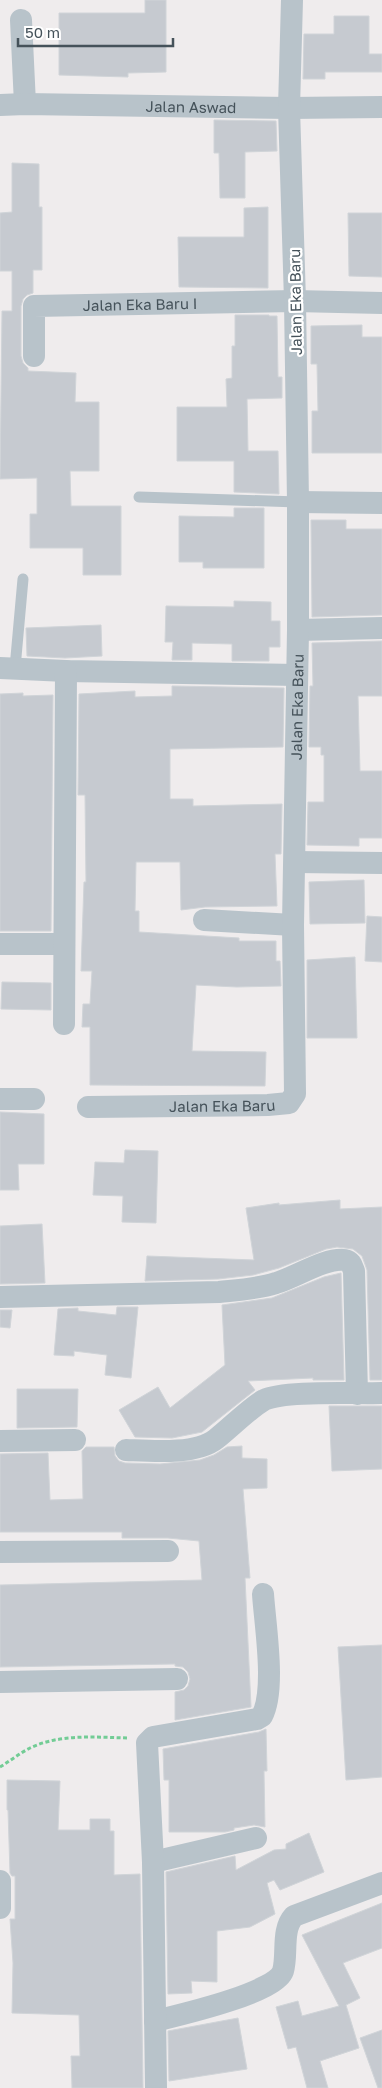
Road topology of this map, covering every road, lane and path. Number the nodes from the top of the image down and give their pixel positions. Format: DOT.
graph roads {
  1 [pos="292,0"];
  2 [pos="21,20"];
  3 [pos="24,104"];
  4 [pos="0,105"];
  5 [pos="382,107"];
  6 [pos="289,108"];
  7 [pos="296,301"];
  8 [pos="382,303"];
  9 [pos="34,356"];
  10 [pos="139,497"];
  11 [pos="298,502"];
  12 [pos="382,503"];
  13 [pos="23,579"];
  14 [pos="382,628"];
  15 [pos="298,630"];
  16 [pos="8,668"];
  17 [pos="66,671"];
  18 [pos="297,675"];
  19 [pos="294,862"];
  20 [pos="382,863"];
  21 [pos="204,920"];
  22 [pos="293,925"];
  23 [pos="0,944"];
  24 [pos="64,944"];
  25 [pos="64,1024"];
  26 [pos="0,1099"];
  27 [pos="34,1099"];
  28 [pos="88,1107"];
  29 [pos="0,1297"];
  30 [pos="382,1393"];
  31 [pos="357,1394"];
  32 [pos="75,1440"];
  33 [pos="0,1442"];
  34 [pos="126,1450"];
  35 [pos="168,1551"];
  36 [pos="0,1552"];
  37 [pos="263,1594"];
  38 [pos="177,1678"];
  39 [pos="0,1682"];
  40 [pos="150,1739"];
  41 [pos="0,1767"];
  42 [pos="256,1838"];
  43 [pos="153,1862"];
  44 [pos="0,1881"];
  45 [pos="382,1883"];
  46 [pos="0,1890"];
  47 [pos="0,1908"];
  48 [pos="156,2021"];
  49 [pos="156,2088"];
  1 -- 6 [label="street, Jalan Eka Baru"];
  2 -- 3 [label="street"];
  3 -- 4 [label="street, Jalan Aswad"];
  3 -- 6 [label="street, Jalan Aswad"];
  5 -- 6 [label="street, Jalan Aswad"];
  6 -- 7 [label="street, Jalan Eka Baru"];
  7 -- 8 [label="street"];
  7 -- 9 [label="street, Jalan Eka Baru I"];
  7 -- 11 [label="street, Jalan Eka Baru"];
  10 -- 11 [label="lane"];
  11 -- 12 [label="street"];
  11 -- 15 [label="street, Jalan Eka Baru"];
  13 -- 16 [label="lane"];
  14 -- 15 [label="street"];
  15 -- 18 [label="street, Jalan Eka Baru"];
  16 -- 17 [label="street"];
  17 -- 18 [label="street"];
  17 -- 24 [label="street"];
  18 -- 19 [label="street, Jalan Eka Baru"];
  19 -- 20 [label="street"];
  19 -- 22 [label="street, Jalan Eka Baru"];
  21 -- 22 [label="street"];
  22 -- 28 [label="street, Jalan Eka Baru"];
  23 -- 24 [label="street"];
  24 -- 25 [label="street"];
  26 -- 27 [label="street"];
  29 -- 31 [label="street"];
  30 -- 31 [label="street"];
  31 -- 34 [label="street"];
  32 -- 33 [label="street"];
  35 -- 36 [label="street"];
  37 -- 40 [label="street"];
  38 -- 39 [label="street"];
  40 -- 41 [label="path"];
  40 -- 43 [label="street"];
  42 -- 43 [label="street"];
  43 -- 48 [label="street"];
  44 -- 46 [label="street"];
  45 -- 48 [label="street"];
  46 -- 47 [label="street"];
  48 -- 49 [label="street"];
}
